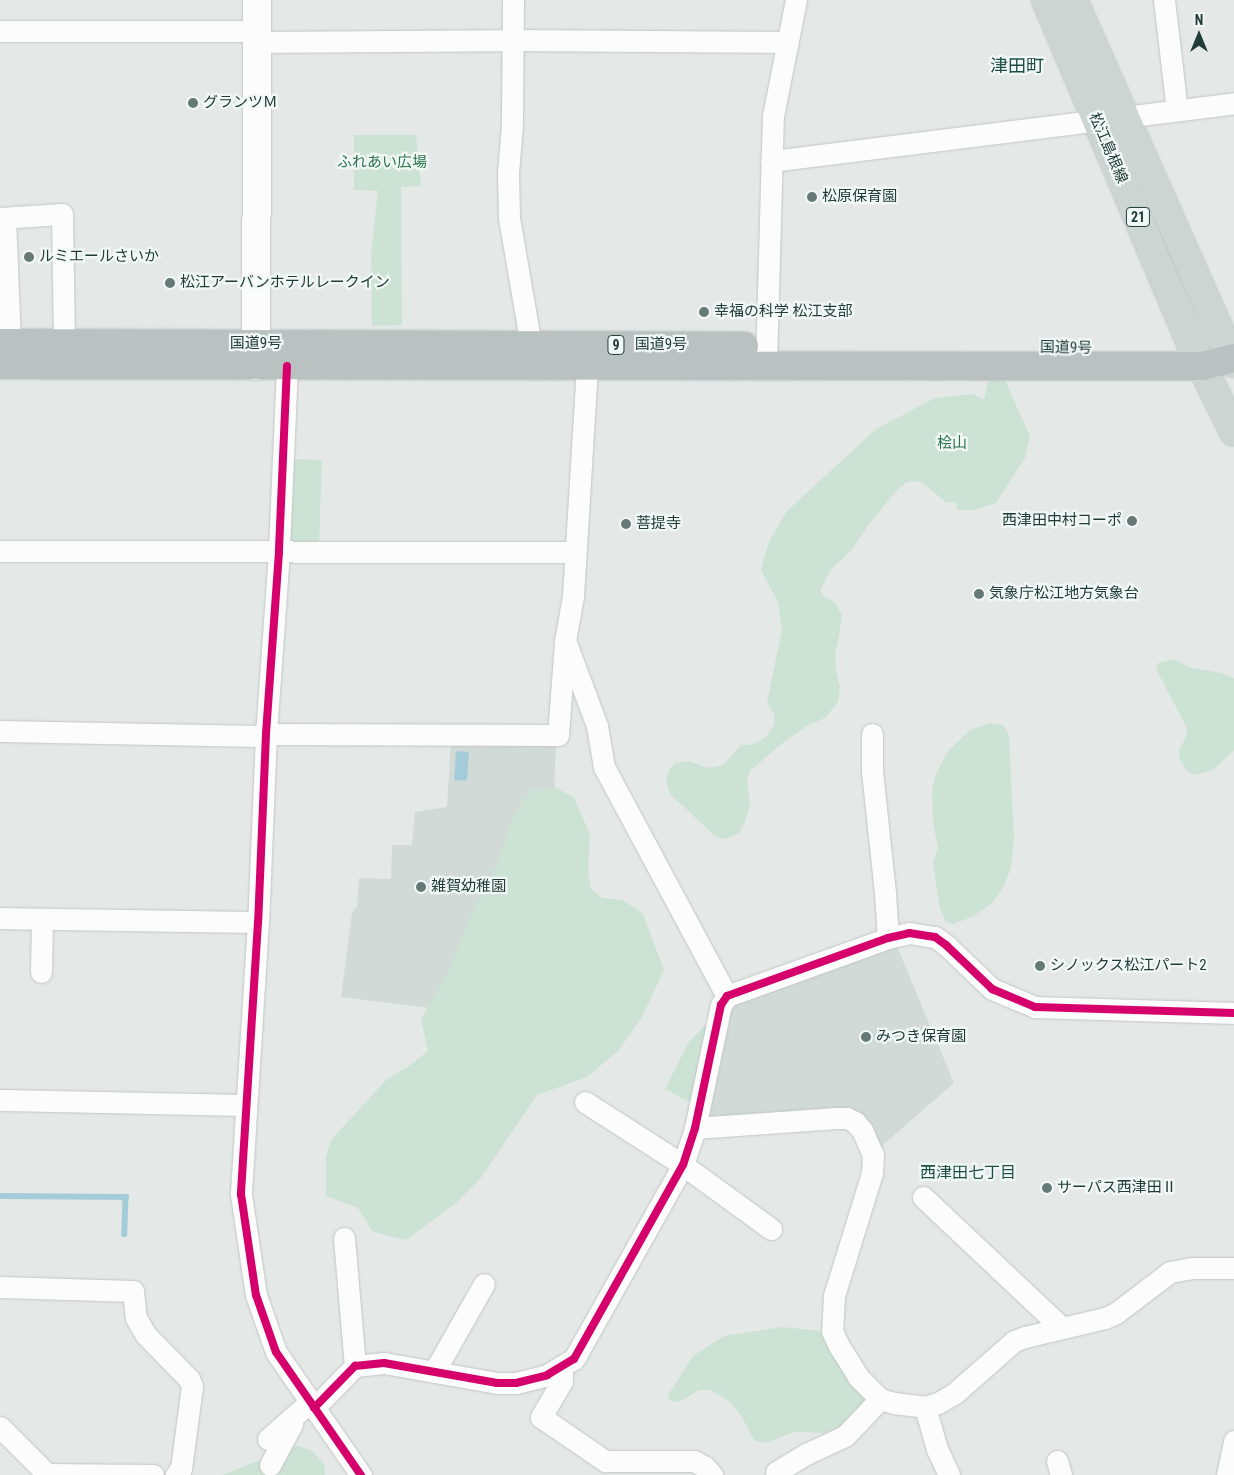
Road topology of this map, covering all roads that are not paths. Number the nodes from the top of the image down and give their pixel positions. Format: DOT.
graph roads {
  1 [pos="257,0"];
  2 [pos="513,0"];
  3 [pos="796,0"];
  4 [pos="1046,0"];
  5 [pos="1072,0"];
  6 [pos="1164,0"];
  7 [pos="0,31"];
  8 [pos="257,36"];
  9 [pos="513,40"];
  10 [pos="788,42"];
  11 [pos="1234,103"];
  12 [pos="1177,110"];
  13 [pos="1124,117"];
  14 [pos="1097,121"];
  15 [pos="771,161"];
  16 [pos="2,218"];
  17 [pos="64,344"];
  18 [pos="531,345"];
  19 [pos="3,350"];
  20 [pos="256,355"];
  21 [pos="767,355"];
  22 [pos="1198,358"];
  23 [pos="1233,360"];
  24 [pos="287,366"];
  25 [pos="587,366"];
  26 [pos="1234,432"];
  27 [pos="0,551"];
  28 [pos="279,552"];
  29 [pos="575,552"];
  30 [pos="565,641"];
  31 [pos="0,731"];
  32 [pos="266,734"];
  33 [pos="872,734"];
  34 [pos="0,918"];
  35 [pos="42,920"];
  36 [pos="258,922"];
  37 [pos="888,938"];
  38 [pos="41,972"];
  39 [pos="727,996"];
  40 [pos="1234,1013"];
  41 [pos="0,1100"];
  42 [pos="586,1102"];
  43 [pos="246,1105"];
  44 [pos="695,1128"];
  45 [pos="683,1165"];
  46 [pos="923,1197"];
  47 [pos="771,1229"];
  48 [pos="344,1238"];
  49 [pos="1234,1268"];
  50 [pos="484,1284"];
  51 [pos="0,1287"];
  52 [pos="1062,1328"];
  53 [pos="355,1366"];
  54 [pos="562,1367"];
  55 [pos="434,1372"];
  56 [pos="880,1399"];
  57 [pos="312,1405"];
  58 [pos="925,1407"];
  59 [pos="292,1417"];
  60 [pos="0,1428"];
  61 [pos="268,1439"];
  62 [pos="1234,1441"];
  63 [pos="270,1465"];
  64 [pos="776,1472"];
  65 [pos="47,1474"];
  66 [pos="153,1475"];
  67 [pos="176,1475"];
  68 [pos="362,1475"];
  69 [pos="712,1475"];
  70 [pos="949,1475"];
  71 [pos="1228,1475"];
  1 -- 8 [label="street"];
  2 -- 9 [label="street"];
  3 -- 10 [label="street"];
  4 -- 14 [label="main road, 松江島根線 / 21"];
  5 -- 13 [label="main road, 松江島根線 / 21"];
  6 -- 12 [label="street"];
  7 -- 8 [label="street"];
  8 -- 9 [label="street"];
  8 -- 20 [label="street"];
  9 -- 10 [label="street"];
  9 -- 18 [label="street"];
  10 -- 15 [label="street"];
  11 -- 12 [label="street"];
  12 -- 13 [label="street"];
  13 -- 14 [label="street"];
  13 -- 23 [label="main road, 松江島根線 / 21"];
  14 -- 15 [label="street"];
  14 -- 22 [label="main road, 松江島根線 / 21"];
  15 -- 21 [label="street"];
  16 -- 17 [label="street"];
  16 -- 19 [label="street"];
  17 -- 19 [label="highway, 国道9号 / 9"];
  17 -- 20 [label="highway, 国道9号 / 9"];
  18 -- 20 [label="highway, 国道9号 / 9"];
  18 -- 21 [label="highway, 国道9号 / 9"];
  19 -- 20 [label="highway, 国道9号 / 9"];
  20 -- 24 [label="highway, 国道9号 / 9"];
  21 -- 22 [label="highway, 国道9号 / 9"];
  21 -- 25 [label="highway, 国道9号 / 9"];
  22 -- 23 [label="highway, 国道9号 / 9"];
  22 -- 26 [label="main road, 松江島根線 / 21"];
  24 -- 25 [label="highway, 国道9号 / 9"];
  24 -- 28 [label="street"];
  25 -- 29 [label="street"];
  27 -- 28 [label="street"];
  28 -- 29 [label="street"];
  28 -- 32 [label="street"];
  29 -- 30 [label="street"];
  30 -- 32 [label="street"];
  30 -- 39 [label="street"];
  31 -- 32 [label="street"];
  32 -- 36 [label="street"];
  33 -- 37 [label="street"];
  34 -- 35 [label="street"];
  35 -- 36 [label="street"];
  35 -- 38 [label="street"];
  36 -- 43 [label="street"];
  37 -- 39 [label="street"];
  37 -- 40 [label="street"];
  39 -- 44 [label="street"];
  41 -- 43 [label="street"];
  42 -- 45 [label="street"];
  43 -- 57 [label="street"];
  44 -- 45 [label="street"];
  44 -- 56 [label="street"];
  45 -- 47 [label="street"];
  45 -- 54 [label="street"];
  46 -- 52 [label="street"];
  48 -- 53 [label="street"];
  49 -- 52 [label="street"];
  50 -- 55 [label="street"];
  51 -- 67 [label="street"];
  52 -- 58 [label="street"];
  53 -- 55 [label="street"];
  53 -- 57 [label="street"];
  54 -- 55 [label="street"];
  54 -- 69 [label="street"];
  56 -- 58 [label="street"];
  56 -- 64 [label="street"];
  57 -- 59 [label="street"];
  57 -- 68 [label="street"];
  58 -- 70 [label="street"];
  59 -- 61 [label="street"];
  59 -- 63 [label="street"];
  60 -- 65 [label="street"];
  62 -- 71 [label="street"];
  65 -- 66 [label="street"];
}
